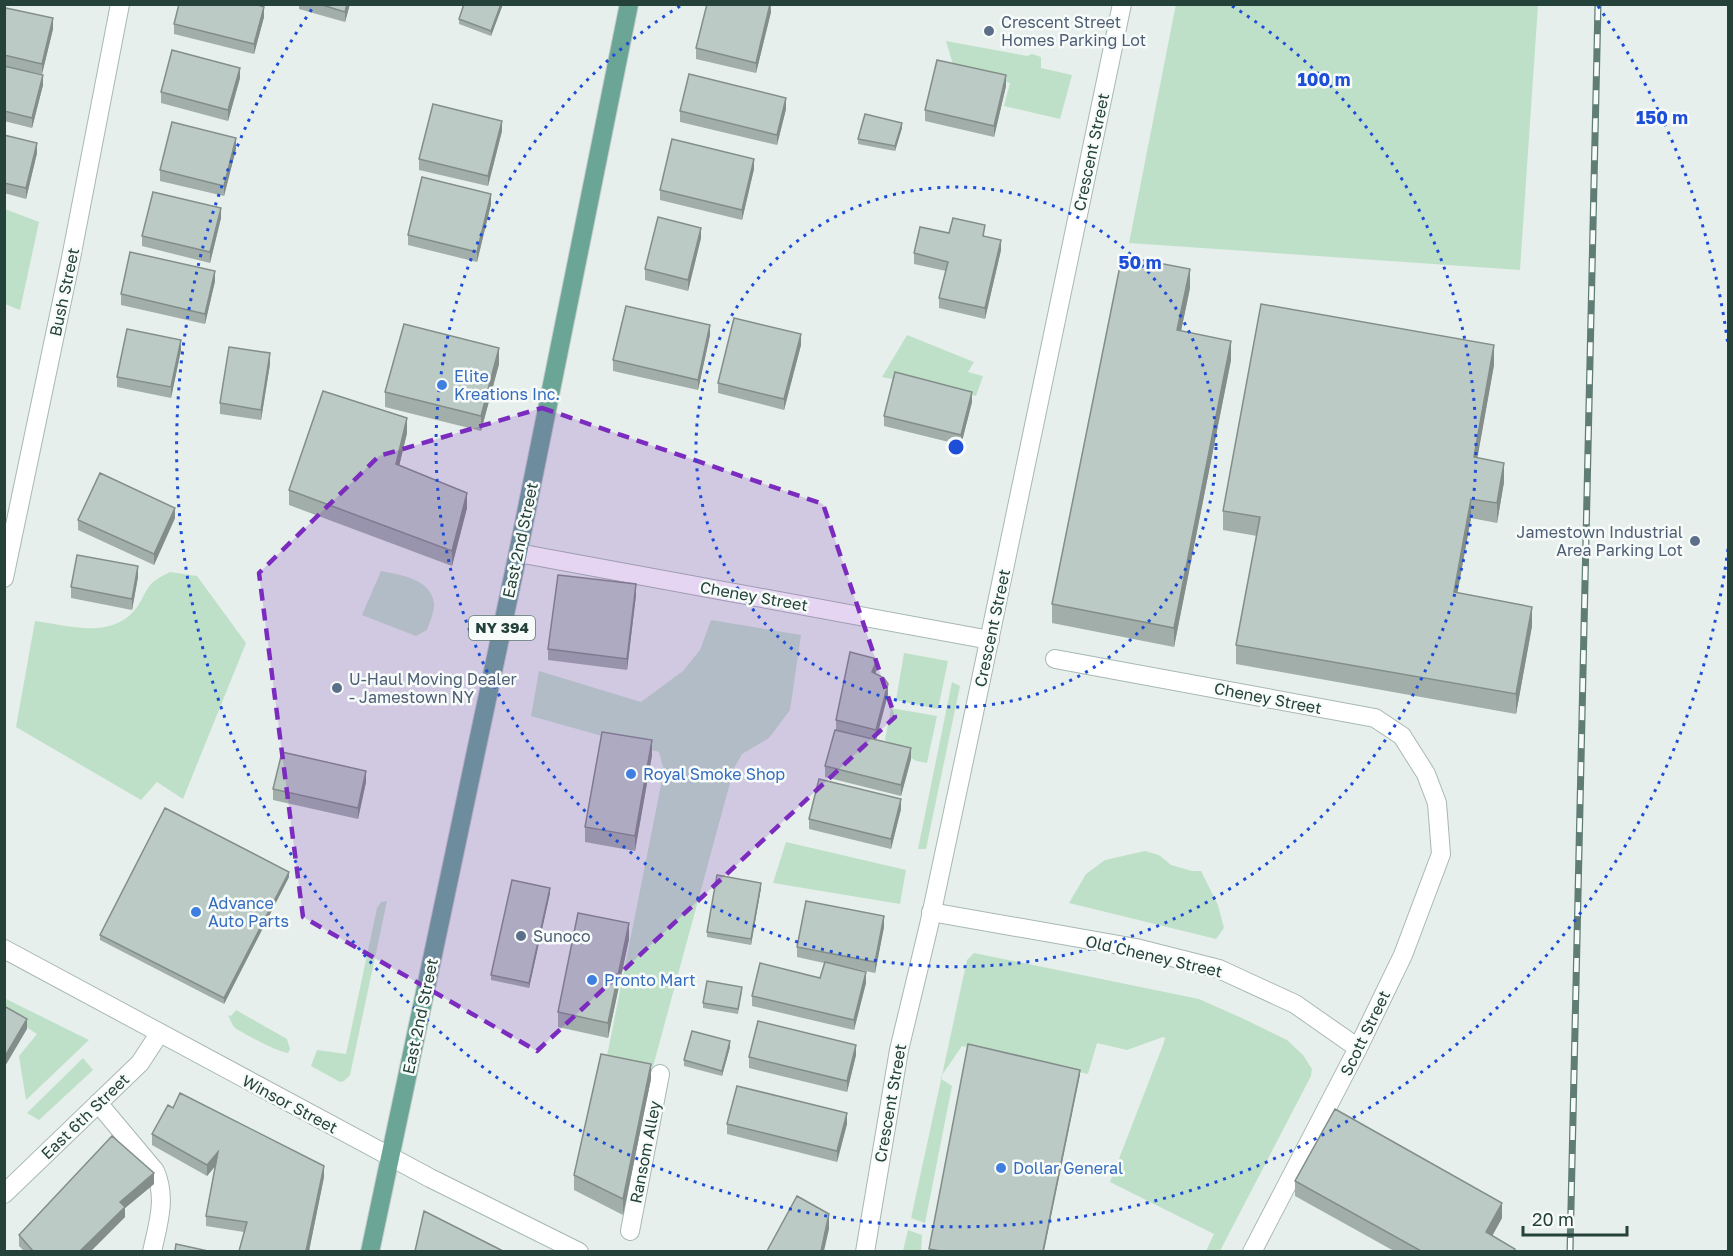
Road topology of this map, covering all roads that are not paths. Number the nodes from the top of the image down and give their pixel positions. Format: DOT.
graph roads {
  1 [pos="120,4"];
  2 [pos="629,4"];
  3 [pos="1122,4"];
  4 [pos="518,553"];
  5 [pos="4,579"];
  6 [pos="990,639"];
  7 [pos="1055,659"];
  8 [pos="1437,803"];
  9 [pos="931,912"];
  10 [pos="4,949"];
  11 [pos="159,1034"];
  12 [pos="1358,1048"];
  13 [pos="660,1074"];
  14 [pos="98,1103"];
  15 [pos="390,1157"];
  16 [pos="4,1194"];
  17 [pos="630,1231"];
  18 [pos="152,1251"];
  19 [pos="370,1251"];
  20 [pos="579,1251"];
  21 [pos="865,1251"];
  22 [pos="1252,1251"];
  1 -- 5 [label="street, Bush Street"];
  2 -- 4 [label="main road, East 2nd Street / NY 394"];
  3 -- 6 [label="street, Crescent Street"];
  4 -- 6 [label="street, Cheney Street"];
  4 -- 15 [label="main road, East 2nd Street / NY 394"];
  6 -- 9 [label="street, Crescent Street"];
  7 -- 8 [label="street, Cheney Street"];
  8 -- 12 [label="street, Scott Street"];
  9 -- 12 [label="street, Old Cheney Street"];
  9 -- 21 [label="street, Crescent Street"];
  10 -- 11 [label="street, Winsor Street"];
  11 -- 14 [label="street, East 6th Street"];
  11 -- 15 [label="street, Winsor Street"];
  12 -- 22 [label="street, Scott Street"];
  13 -- 17 [label="street, Ransom Alley"];
  14 -- 16 [label="street, East 6th Street"];
  14 -- 18 [label="street"];
  15 -- 19 [label="main road, East 2nd Street / NY 394"];
  15 -- 20 [label="street, Winsor Street"];
}
